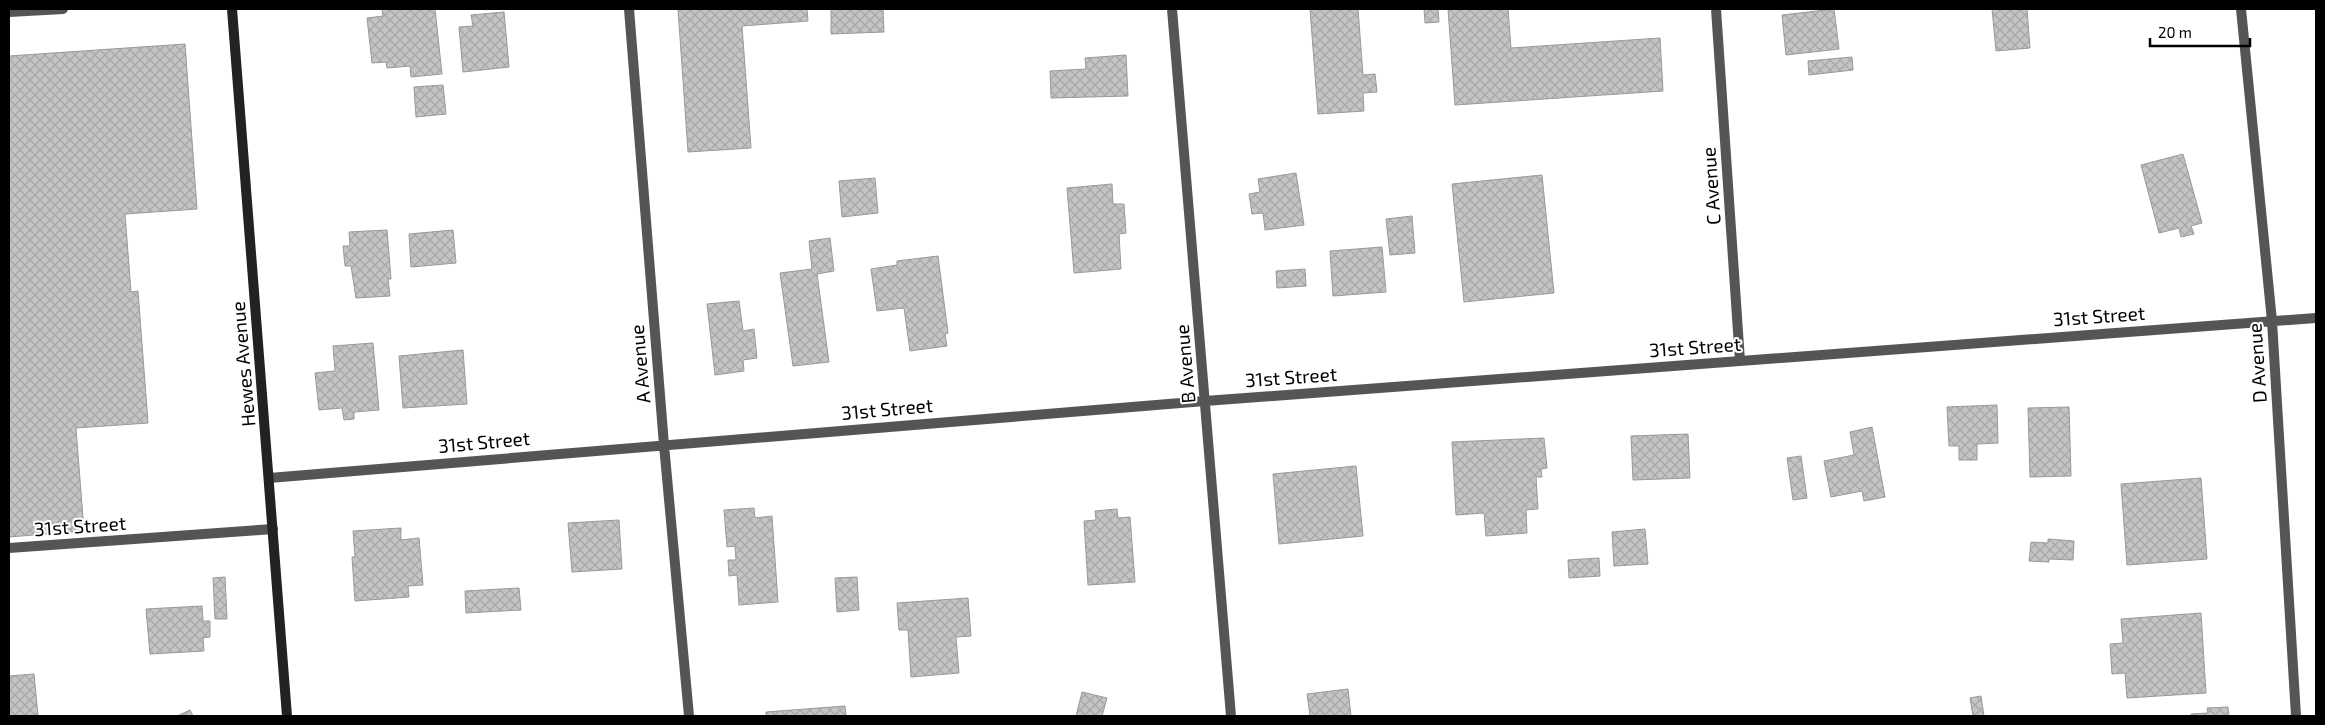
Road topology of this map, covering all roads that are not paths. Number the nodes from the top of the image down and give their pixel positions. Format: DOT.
graph roads {
  1 [pos="63,9"];
  2 [pos="232,9"];
  3 [pos="629,9"];
  4 [pos="1172,9"];
  5 [pos="1716,9"];
  6 [pos="2241,9"];
  7 [pos="9,12"];
  8 [pos="2316,318"];
  9 [pos="2272,321"];
  10 [pos="1740,361"];
  11 [pos="1205,400"];
  12 [pos="664,445"];
  13 [pos="269,478"];
  14 [pos="273,529"];
  15 [pos="9,548"];
  16 [pos="287,716"];
  17 [pos="689,716"];
  18 [pos="1231,716"];
  19 [pos="2296,716"];
  1 -- 7 [label="street"];
  2 -- 13 [label="main road, Hewes Avenue"];
  3 -- 12 [label="street, A Avenue"];
  4 -- 11 [label="street, B Avenue"];
  5 -- 10 [label="street, C Avenue"];
  6 -- 9 [label="street, D Avenue"];
  8 -- 9 [label="street, 31st Street"];
  9 -- 10 [label="street, 31st Street"];
  9 -- 19 [label="street, D Avenue"];
  10 -- 11 [label="street, 31st Street"];
  11 -- 12 [label="street, 31st Street"];
  11 -- 18 [label="street, B Avenue"];
  12 -- 13 [label="street, 31st Street"];
  12 -- 17 [label="street, A Avenue"];
  13 -- 14 [label="main road, Hewes Avenue"];
  14 -- 15 [label="street, 31st Street"];
  14 -- 16 [label="main road, Hewes Avenue"];
}
